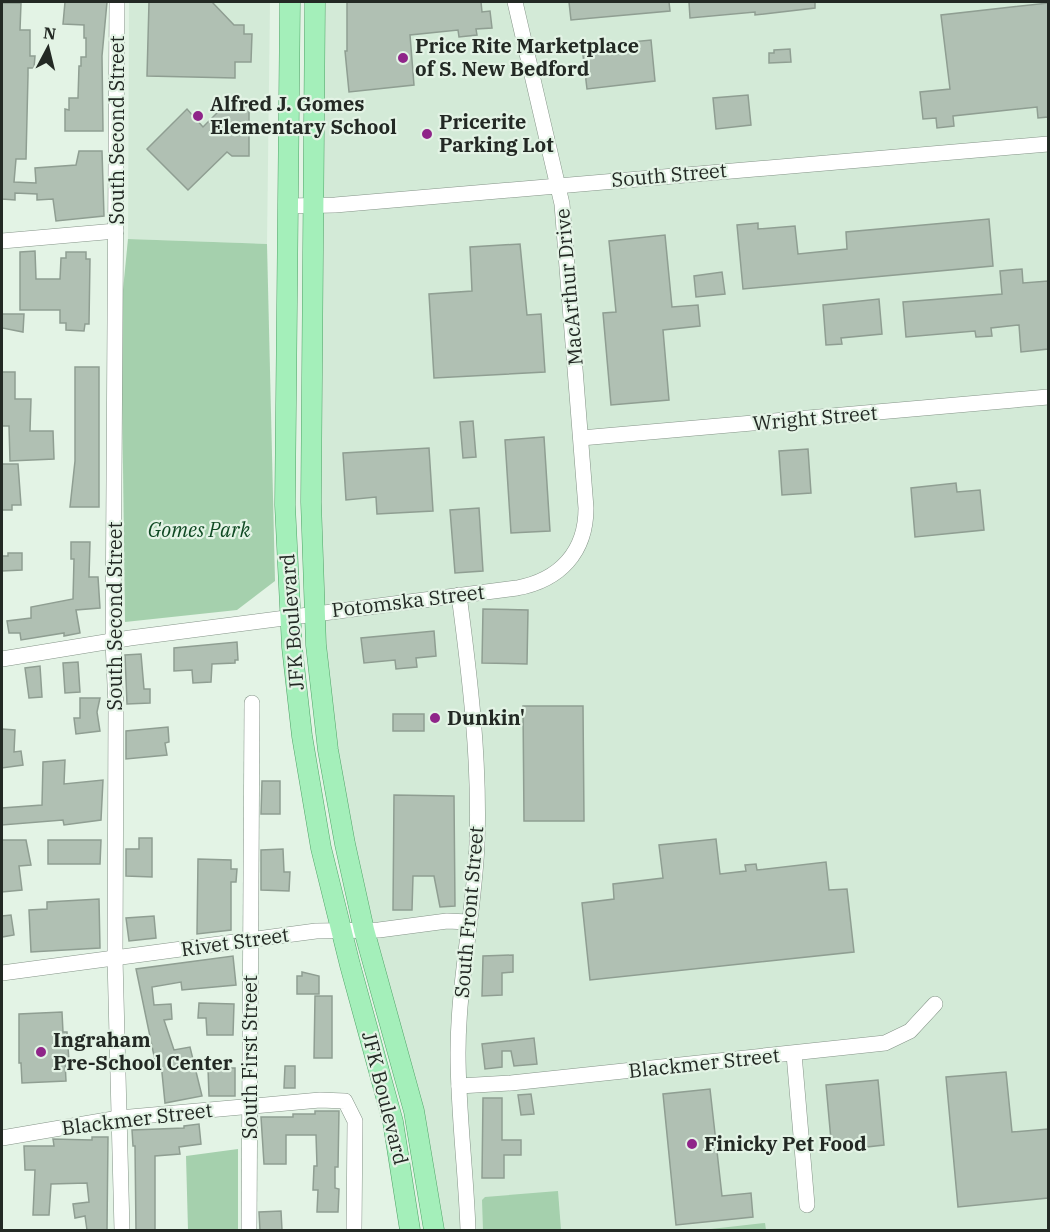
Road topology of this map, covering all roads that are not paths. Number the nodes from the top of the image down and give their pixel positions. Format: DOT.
graph roads {
  1 [pos="117,2"];
  2 [pos="290,2"];
  3 [pos="315,2"];
  4 [pos="515,2"];
  5 [pos="1048,144"];
  6 [pos="559,184"];
  7 [pos="289,206"];
  8 [pos="313,206"];
  9 [pos="116,231"];
  10 [pos="2,241"];
  11 [pos="1048,397"];
  12 [pos="581,438"];
  13 [pos="561,569"];
  14 [pos="459,595"];
  15 [pos="315,613"];
  16 [pos="290,617"];
  17 [pos="113,642"];
  18 [pos="2,659"];
  19 [pos="252,703"];
  20 [pos="469,922"];
  21 [pos="341,930"];
  22 [pos="364,930"];
  23 [pos="249,940"];
  24 [pos="115,958"];
  25 [pos="2,973"];
  26 [pos="934,1004"];
  27 [pos="794,1054"];
  28 [pos="459,1086"];
  29 [pos="251,1107"];
  30 [pos="119,1118"];
  31 [pos="2,1138"];
  32 [pos="807,1205"];
  33 [pos="122,1230"];
  34 [pos="249,1230"];
  35 [pos="354,1230"];
  36 [pos="410,1230"];
  37 [pos="434,1230"];
  38 [pos="468,1230"];
  1 -- 9 [label="street, South Second Street"];
  2 -- 7 [label="main road, JFK Boulevard"];
  3 -- 8 [label="main road, JFK Boulevard"];
  4 -- 6 [label="street, MacArthur Drive"];
  5 -- 6 [label="street, South Street"];
  6 -- 8 [label="street, South Street"];
  6 -- 12 [label="street, MacArthur Drive"];
  7 -- 8 [label="street, South Street"];
  7 -- 16 [label="main road, JFK Boulevard"];
  8 -- 15 [label="main road, JFK Boulevard"];
  9 -- 10 [label="street"];
  9 -- 17 [label="street, South Second Street"];
  11 -- 12 [label="street, Wright Street"];
  12 -- 13 [label="street, MacArthur Drive"];
  13 -- 14 [label="street, Potomska Street"];
  14 -- 15 [label="street, Potomska Street"];
  14 -- 20 [label="street, South Front Street"];
  15 -- 16 [label="street, Potomska Street"];
  15 -- 22 [label="main road, JFK Boulevard"];
  16 -- 17 [label="street, Potomska Street"];
  16 -- 21 [label="main road, JFK Boulevard"];
  17 -- 18 [label="street, Potomska Street"];
  17 -- 24 [label="street, South Second Street"];
  19 -- 23 [label="street, South First Street"];
  20 -- 22 [label="street, Rivet Street"];
  20 -- 28 [label="street, South Front Street"];
  21 -- 22 [label="street, Rivet Street"];
  21 -- 23 [label="street, Rivet Street"];
  21 -- 36 [label="main road, JFK Boulevard"];
  22 -- 37 [label="main road, JFK Boulevard"];
  23 -- 24 [label="street, Rivet Street"];
  23 -- 29 [label="street, South First Street"];
  24 -- 25 [label="street, Rivet Street"];
  24 -- 30 [label="street, South Second Street"];
  26 -- 27 [label="street, Blackmer Street"];
  27 -- 28 [label="street, Blackmer Street"];
  27 -- 32 [label="street"];
  28 -- 38 [label="street, South Front Street"];
  29 -- 30 [label="street, Blackmer Street"];
  29 -- 34 [label="street, South First Street"];
  29 -- 35 [label="street, Blackmer Street"];
  30 -- 31 [label="street, Blackmer Street"];
  30 -- 33 [label="street, South Second Street"];
}
